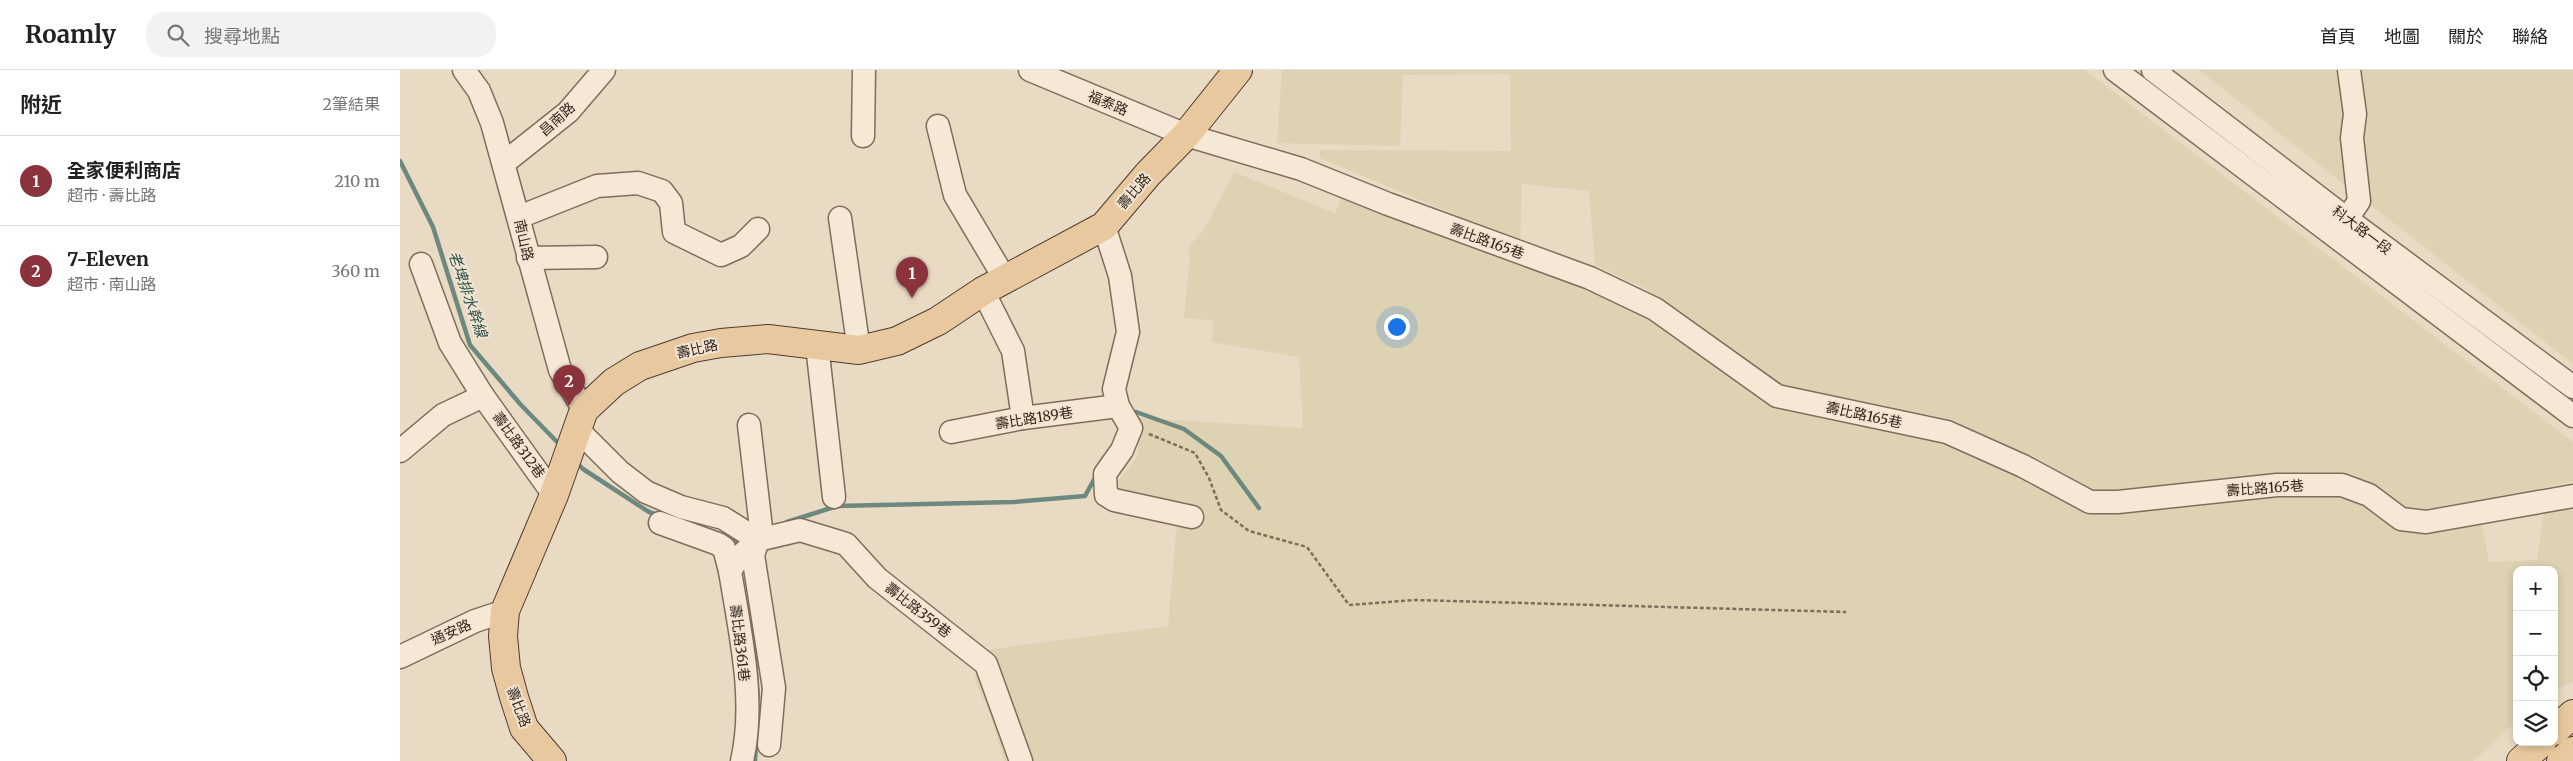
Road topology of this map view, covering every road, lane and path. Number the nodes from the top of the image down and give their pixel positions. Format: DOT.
graph roads {
  1 [pos="464,70"];
  2 [pos="604,70"];
  3 [pos="864,70"];
  4 [pos="1030,70"];
  5 [pos="1238,70"];
  6 [pos="2115,70"];
  7 [pos="2153,70"];
  8 [pos="2349,70"];
  9 [pos="938,126"];
  10 [pos="864,136"];
  11 [pos="1186,136"];
  12 [pos="504,163"];
  13 [pos="519,217"];
  14 [pos="840,218"];
  15 [pos="2347,219"];
  16 [pos="1104,226"];
  17 [pos="758,229"];
  18 [pos="596,257"];
  19 [pos="528,258"];
  20 [pos="421,264"];
  21 [pos="994,285"];
  22 [pos="817,345"];
  23 [pos="859,350"];
  24 [pos="2573,386"];
  25 [pos="483,396"];
  26 [pos="1118,406"];
  27 [pos="2573,416"];
  28 [pos="1023,418"];
  29 [pos="749,425"];
  30 [pos="578,426"];
  31 [pos="1131,428"];
  32 [pos="951,432"];
  33 [pos="400,451"];
  34 [pos="557,486"];
  35 [pos="2573,496"];
  36 [pos="834,497"];
  37 [pos="1192,517"];
  38 [pos="660,523"];
  39 [pos="744,554"];
  40 [pos="505,611"];
  41 [pos="1846,612"];
  42 [pos="400,657"];
  43 [pos="2573,714"];
  44 [pos="2558,727"];
  45 [pos="769,745"];
  46 [pos="2538,746"];
  47 [pos="2573,751"];
  48 [pos="552,761"];
  49 [pos="742,761"];
  50 [pos="1021,761"];
  51 [pos="2522,761"];
  52 [pos="2561,761"];
  1 -- 12 [label="street, 南山路"];
  2 -- 12 [label="street, 昌南路"];
  3 -- 10 [label="street"];
  4 -- 11 [label="street, 福泰路"];
  5 -- 11 [label="main road, 壽比路"];
  6 -- 27 [label="street"];
  7 -- 15 [label="street, 科大路一段"];
  8 -- 15 [label="street"];
  9 -- 21 [label="street"];
  11 -- 16 [label="main road, 壽比路"];
  11 -- 35 [label="street, 壽比路165巷"];
  12 -- 13 [label="street, 南山路"];
  13 -- 17 [label="street"];
  13 -- 19 [label="street, 南山路"];
  14 -- 23 [label="street"];
  15 -- 24 [label="street, 科大路一段"];
  16 -- 21 [label="main road, 壽比路"];
  16 -- 26 [label="street"];
  18 -- 19 [label="street"];
  19 -- 30 [label="street, 南山路"];
  20 -- 25 [label="street, 壽比路312巷"];
  21 -- 23 [label="main road, 壽比路"];
  21 -- 28 [label="street"];
  22 -- 23 [label="main road, 壽比路"];
  22 -- 30 [label="main road, 壽比路"];
  22 -- 36 [label="street"];
  25 -- 33 [label="street"];
  25 -- 34 [label="street, 壽比路312巷"];
  26 -- 28 [label="street, 壽比路189巷"];
  26 -- 31 [label="street"];
  28 -- 32 [label="street, 壽比路189巷"];
  29 -- 39 [label="street"];
  30 -- 34 [label="main road, 壽比路"];
  30 -- 39 [label="street"];
  31 -- 37 [label="street"];
  31 -- 41 [label="path"];
  34 -- 40 [label="main road, 壽比路"];
  38 -- 39 [label="street"];
  39 -- 45 [label="street"];
  39 -- 49 [label="street, 壽比路361巷"];
  39 -- 50 [label="street, 壽比路359巷"];
  40 -- 42 [label="street, 通安路"];
  40 -- 48 [label="main road, 壽比路"];
  43 -- 44 [label="main road"];
  46 -- 51 [label="main road"];
  47 -- 52 [label="main road"];
}
